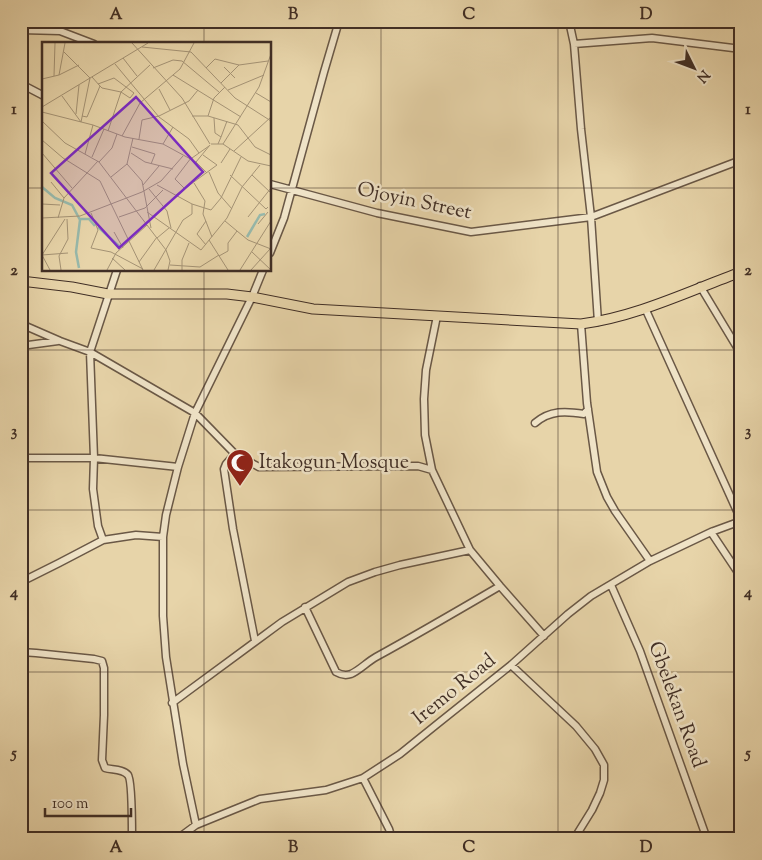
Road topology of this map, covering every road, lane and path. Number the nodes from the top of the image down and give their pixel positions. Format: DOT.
graph roads {
  1 [pos="329,21"];
  2 [pos="570,21"];
  3 [pos="338,23"];
  4 [pos="21,30"];
  5 [pos="89,42"];
  6 [pos="574,44"];
  7 [pos="741,49"];
  8 [pos="21,84"];
  9 [pos="42,95"];
  10 [pos="741,160"];
  11 [pos="271,184"];
  12 [pos="292,191"];
  13 [pos="591,217"];
  14 [pos="271,250"];
  15 [pos="117,271"];
  16 [pos="263,271"];
  17 [pos="741,272"];
  18 [pos="21,281"];
  19 [pos="700,286"];
  20 [pos="108,294"];
  21 [pos="252,297"];
  22 [pos="645,308"];
  23 [pos="437,316"];
  24 [pos="598,322"];
  25 [pos="21,324"];
  26 [pos="581,324"];
  27 [pos="60,341"];
  28 [pos="21,346"];
  29 [pos="90,352"];
  30 [pos="741,354"];
  31 [pos="588,409"];
  32 [pos="195,413"];
  33 [pos="536,423"];
  34 [pos="235,454"];
  35 [pos="21,458"];
  36 [pos="94,458"];
  37 [pos="178,467"];
  38 [pos="432,470"];
  39 [pos="741,521"];
  40 [pos="711,532"];
  41 [pos="163,536"];
  42 [pos="103,540"];
  43 [pos="470,550"];
  44 [pos="650,562"];
  45 [pos="741,577"];
  46 [pos="21,582"];
  47 [pos="611,584"];
  48 [pos="500,586"];
  49 [pos="306,607"];
  50 [pos="544,636"];
  51 [pos="255,641"];
  52 [pos="21,652"];
  53 [pos="511,665"];
  54 [pos="172,703"];
  55 [pos="363,778"];
  56 [pos="196,825"];
  57 [pos="132,839"];
  58 [pos="177,839"];
  59 [pos="392,839"];
  60 [pos="574,839"];
  61 [pos="707,839"];
  1 -- 3 [label="street"];
  2 -- 6 [label="street"];
  3 -- 12 [label="street"];
  4 -- 5 [label="street"];
  6 -- 7 [label="street"];
  6 -- 13 [label="street"];
  8 -- 9 [label="street"];
  10 -- 13 [label="street, Ojoyin Street"];
  11 -- 12 [label="street, Ojoyin Street"];
  12 -- 13 [label="street, Ojoyin Street"];
  12 -- 14 [label="street"];
  13 -- 24 [label="street"];
  15 -- 20 [label="street"];
  16 -- 21 [label="street"];
  17 -- 19 [label="main road"];
  18 -- 20 [label="main road"];
  19 -- 22 [label="main road"];
  19 -- 30 [label="street"];
  20 -- 21 [label="main road"];
  20 -- 29 [label="street"];
  21 -- 23 [label="main road"];
  21 -- 32 [label="street"];
  22 -- 24 [label="main road"];
  22 -- 39 [label="street"];
  23 -- 26 [label="main road"];
  23 -- 38 [label="street"];
  24 -- 26 [label="main road"];
  25 -- 27 [label="street"];
  26 -- 31 [label="street"];
  27 -- 28 [label="street"];
  27 -- 29 [label="street"];
  29 -- 32 [label="street"];
  29 -- 36 [label="street"];
  31 -- 33 [label="street"];
  31 -- 44 [label="street"];
  32 -- 34 [label="street"];
  32 -- 37 [label="street"];
  34 -- 38 [label="street"];
  34 -- 51 [label="street"];
  35 -- 36 [label="street"];
  36 -- 37 [label="street"];
  36 -- 42 [label="street"];
  37 -- 41 [label="street"];
  38 -- 43 [label="street"];
  39 -- 40 [label="street, Iremo Road"];
  40 -- 44 [label="street, Iremo Road"];
  40 -- 45 [label="street"];
  41 -- 42 [label="street"];
  41 -- 54 [label="street"];
  42 -- 46 [label="street"];
  43 -- 48 [label="street"];
  43 -- 49 [label="street"];
  44 -- 47 [label="street, Iremo Road"];
  47 -- 50 [label="street, Iremo Road"];
  47 -- 61 [label="street, Gbelekan Road"];
  48 -- 49 [label="street"];
  48 -- 50 [label="street"];
  49 -- 51 [label="street"];
  50 -- 53 [label="street, Iremo Road"];
  51 -- 54 [label="street"];
  52 -- 57 [label="street"];
  53 -- 55 [label="street, Iremo Road"];
  53 -- 60 [label="street"];
  54 -- 56 [label="street"];
  55 -- 56 [label="street, Iremo Road"];
  55 -- 59 [label="street"];
  56 -- 58 [label="street, Iremo Road"];
}
